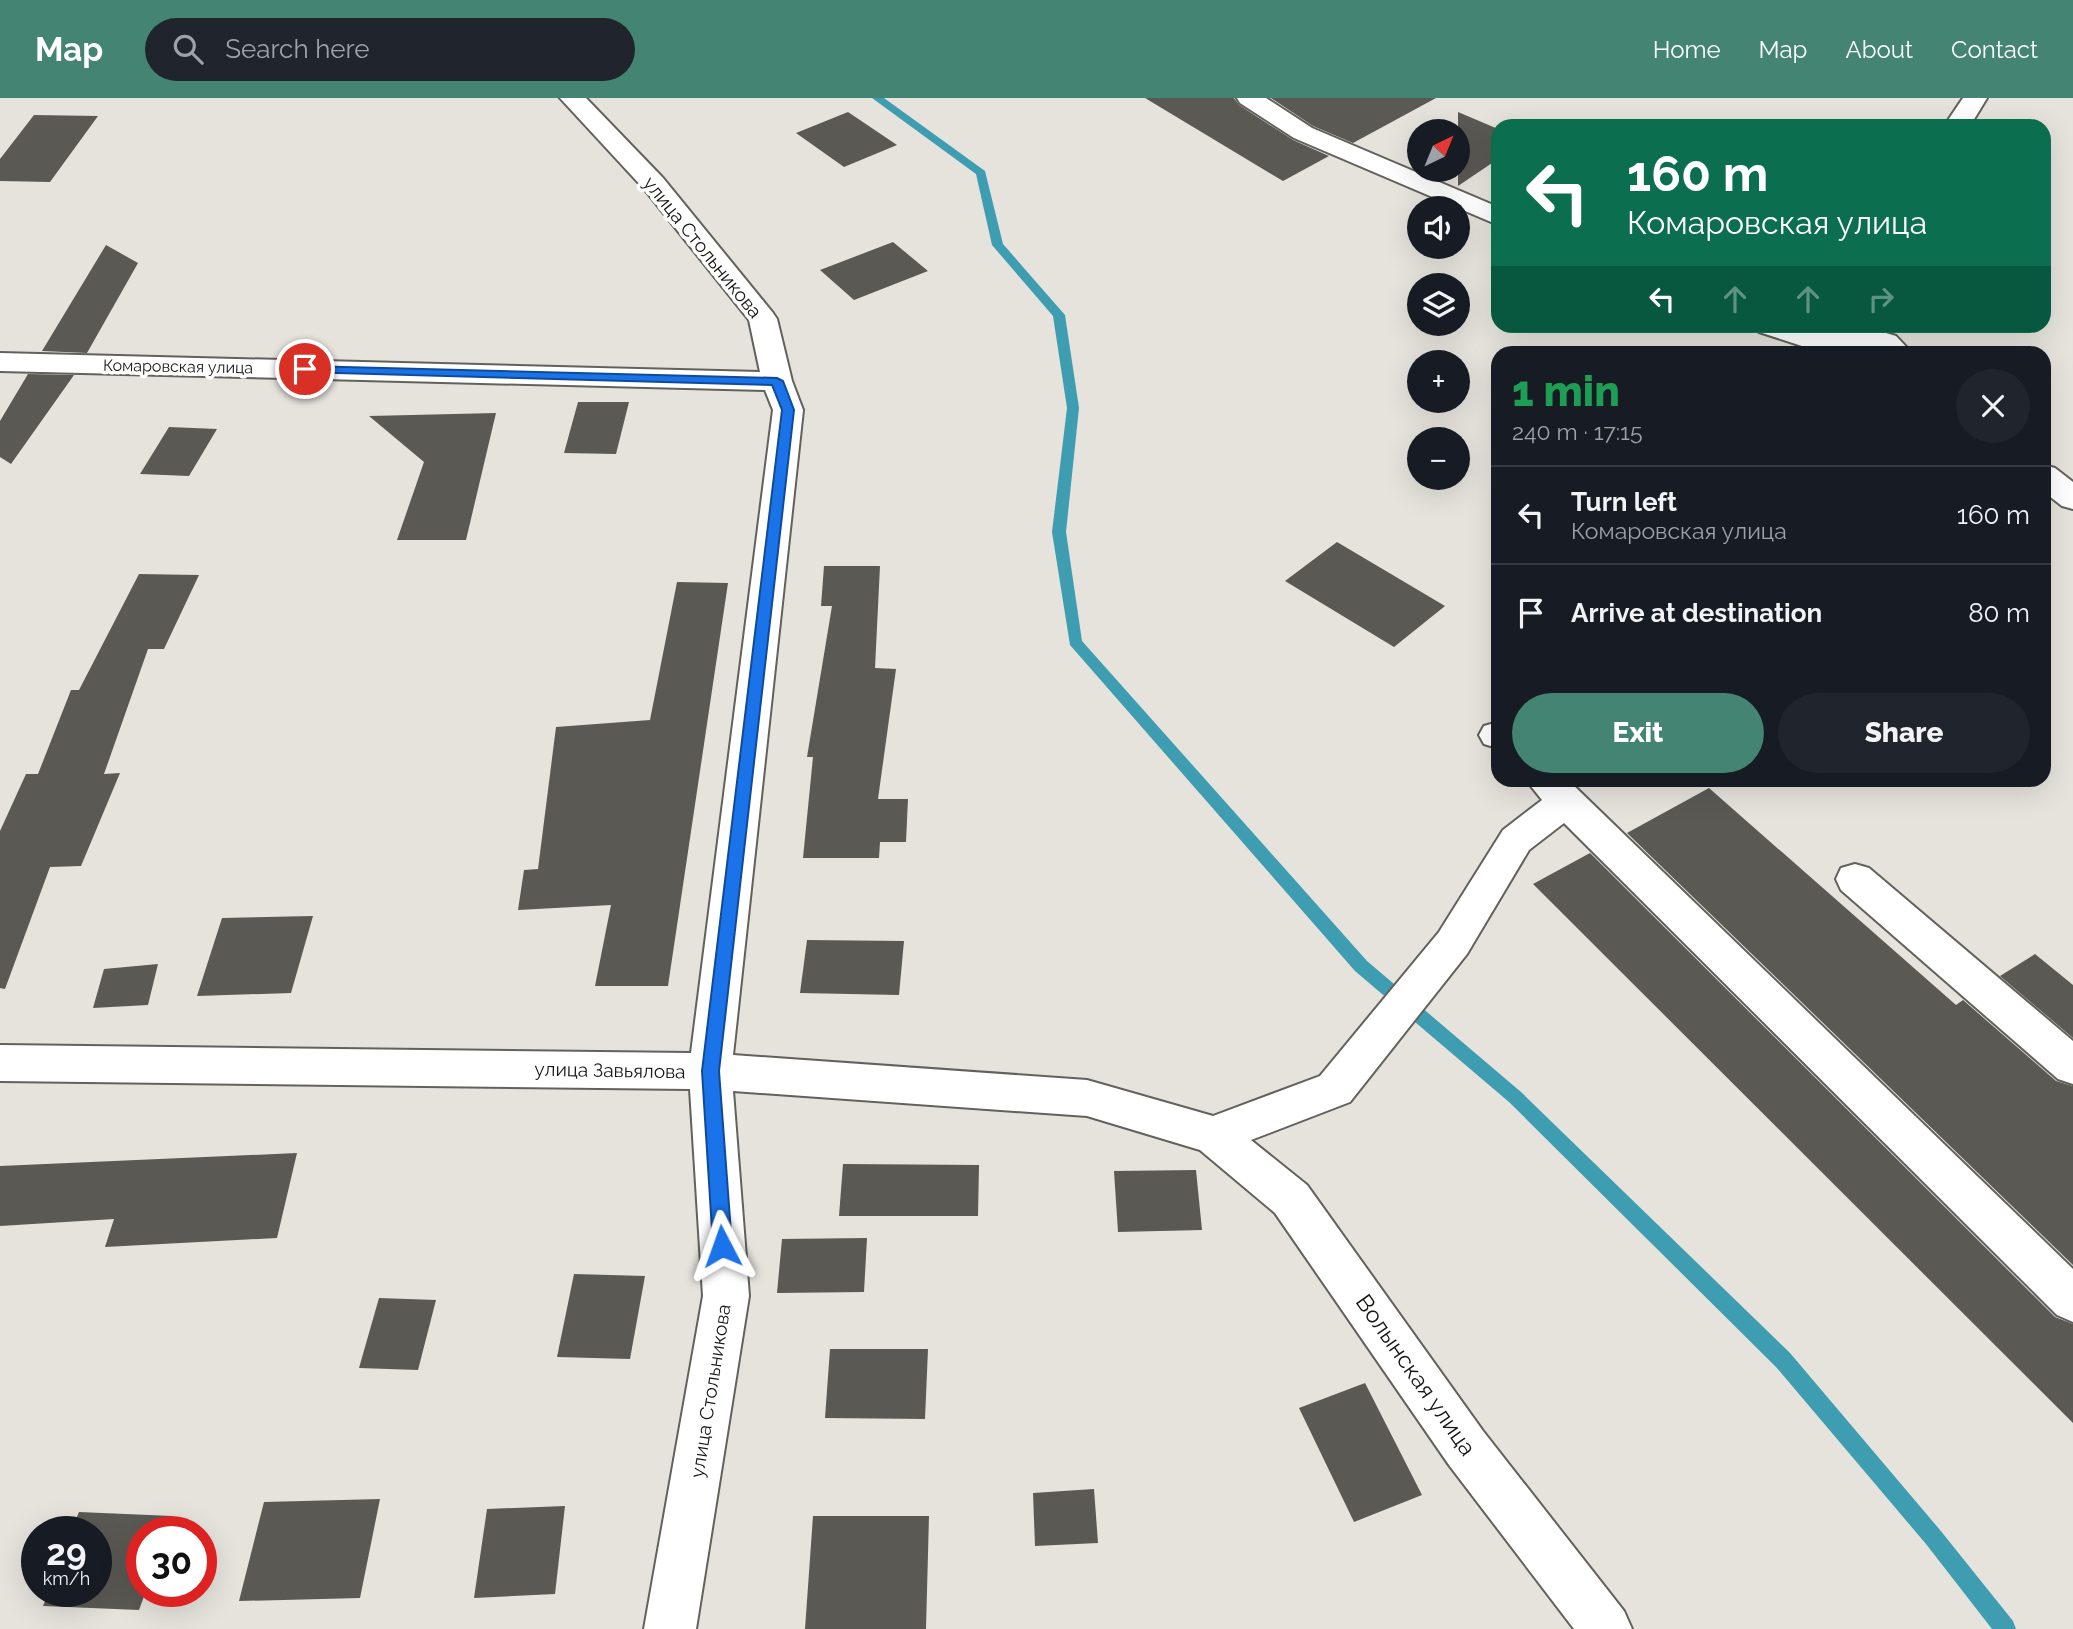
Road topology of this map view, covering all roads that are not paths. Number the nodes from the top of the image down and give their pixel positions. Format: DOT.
graph roads {
  1 [pos="572,98"];
  2 [pos="1249,98"];
  3 [pos="1975,98"];
  4 [pos="1962,119"];
  5 [pos="1491,213"];
  6 [pos="1790,333"];
  7 [pos="1889,340"];
  8 [pos="0,362"];
  9 [pos="777,381"];
  10 [pos="2051,481"];
  11 [pos="2073,499"];
  12 [pos="1555,791"];
  13 [pos="1856,878"];
  14 [pos="0,1063"];
  15 [pos="2073,1066"];
  16 [pos="710,1071"];
  17 [pos="1213,1135"];
  18 [pos="2073,1300"];
  19 [pos="670,1629"];
  20 [pos="1606,1629"];
  1 -- 9 [label="street, улица Стольникова"];
  2 -- 5 [label="street"];
  3 -- 4 [label="street"];
  6 -- 7 [label="street"];
  8 -- 9 [label="street, Комаровская улица"];
  9 -- 16 [label="street, улица Стольникова"];
  10 -- 11 [label="street"];
  12 -- 17 [label="street"];
  12 -- 18 [label="street"];
  13 -- 15 [label="street"];
  14 -- 16 [label="street, улица Завьялова"];
  16 -- 17 [label="street, улица Завьялова"];
  16 -- 19 [label="street, улица Стольникова"];
  17 -- 20 [label="street, Волынская улица"];
}
